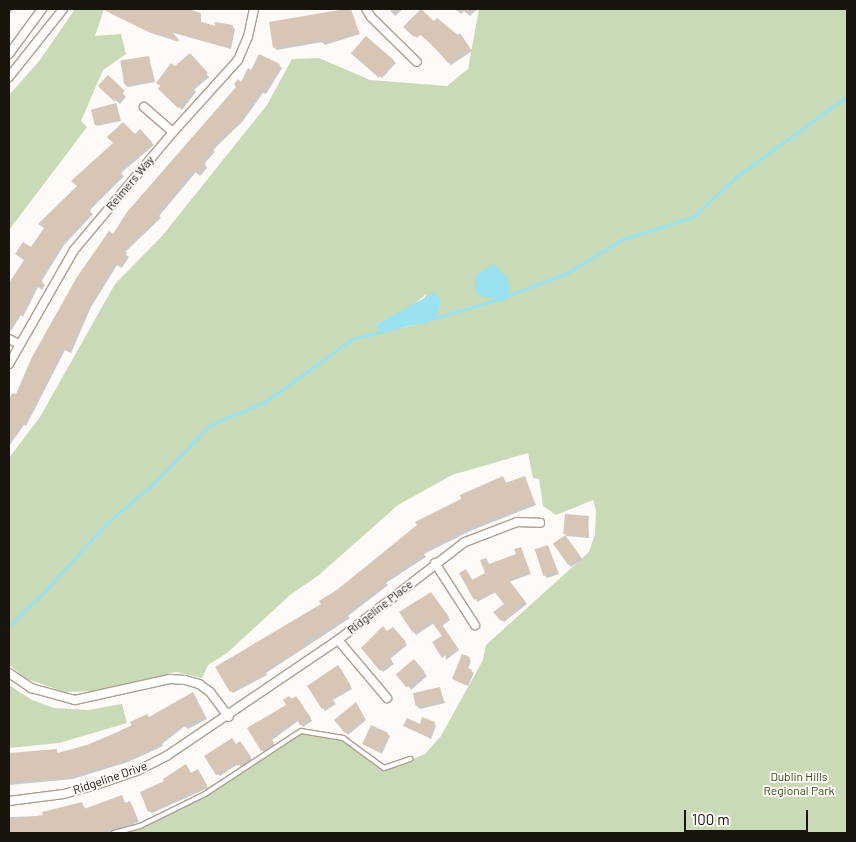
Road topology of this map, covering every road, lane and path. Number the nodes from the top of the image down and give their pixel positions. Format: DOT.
graph roads {
  1 [pos="42,9"];
  2 [pos="63,9"];
  3 [pos="254,9"];
  4 [pos="366,9"];
  5 [pos="9,54"];
  6 [pos="417,62"];
  7 [pos="9,77"];
  8 [pos="144,107"];
  9 [pos="173,132"];
  10 [pos="9,339"];
  11 [pos="19,344"];
  12 [pos="9,364"];
  13 [pos="540,523"];
  14 [pos="435,563"];
  15 [pos="475,625"];
  16 [pos="338,640"];
  17 [pos="9,673"];
  18 [pos="387,698"];
  19 [pos="229,717"];
  20 [pos="410,759"];
  21 [pos="9,801"];
  22 [pos="114,833"];
  1 -- 5 [label="street"];
  2 -- 7 [label="street"];
  3 -- 9 [label="street, Reimers Way"];
  4 -- 6 [label="street"];
  8 -- 9 [label="street"];
  9 -- 11 [label="street, Reimers Way"];
  10 -- 11 [label="street"];
  11 -- 12 [label="street, Reimers Way"];
  13 -- 14 [label="street, Ridgeline Place"];
  14 -- 15 [label="street"];
  14 -- 16 [label="street, Ridgeline Place"];
  16 -- 18 [label="street"];
  16 -- 19 [label="street, Ridgeline Place"];
  17 -- 19 [label="street"];
  19 -- 21 [label="street, Ridgeline Drive"];
  20 -- 22 [label="lane"];
}
